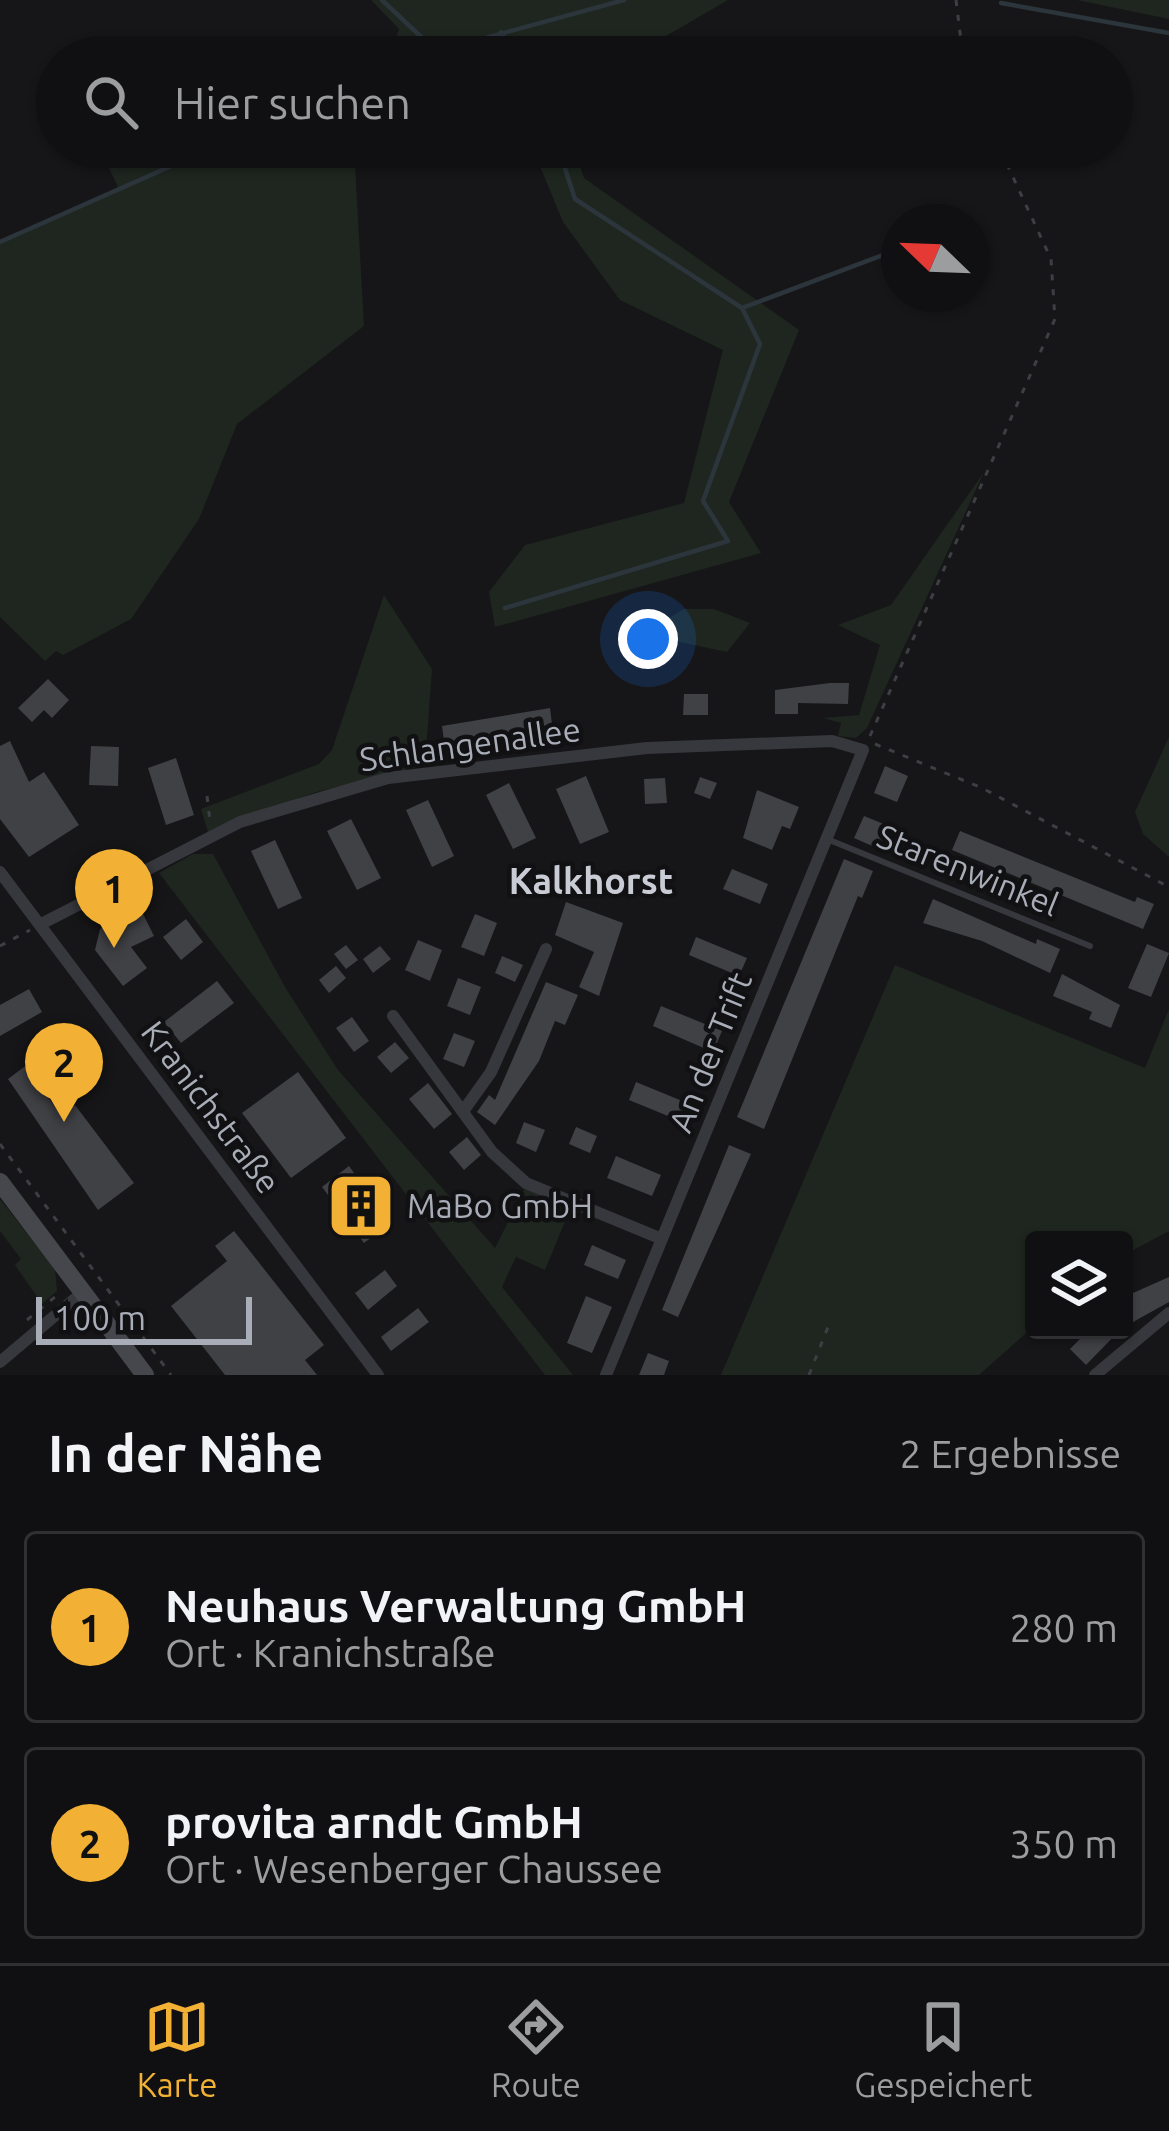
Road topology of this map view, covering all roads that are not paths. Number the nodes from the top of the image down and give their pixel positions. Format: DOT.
graph roads {
  1 [pos="866,746"];
  2 [pos="827,838"];
  3 [pos="0,872"];
  4 [pos="41,924"];
  5 [pos="1090,946"];
  6 [pos="546,949"];
  7 [pos="392,1016"];
  8 [pos="464,1111"];
  9 [pos="0,1182"];
  10 [pos="662,1239"];
  11 [pos="83,1292"];
  12 [pos="1169,1313"];
  13 [pos="0,1362"];
  14 [pos="145,1375"];
  15 [pos="378,1375"];
  16 [pos="606,1375"];
  17 [pos="1095,1375"];
  1 -- 2 [label="street, An der Trift"];
  1 -- 4 [label="street, Schlangenallee"];
  2 -- 5 [label="lane, Starenwinkel"];
  2 -- 10 [label="street, An der Trift"];
  3 -- 4 [label="street, Kranichstraße"];
  4 -- 15 [label="street, Kranichstraße"];
  6 -- 8 [label="street"];
  7 -- 8 [label="street"];
  8 -- 10 [label="street"];
  9 -- 11 [label="main road"];
  10 -- 16 [label="street, An der Trift"];
  11 -- 13 [label="street"];
  11 -- 14 [label="main road"];
  12 -- 17 [label="street"];
}
